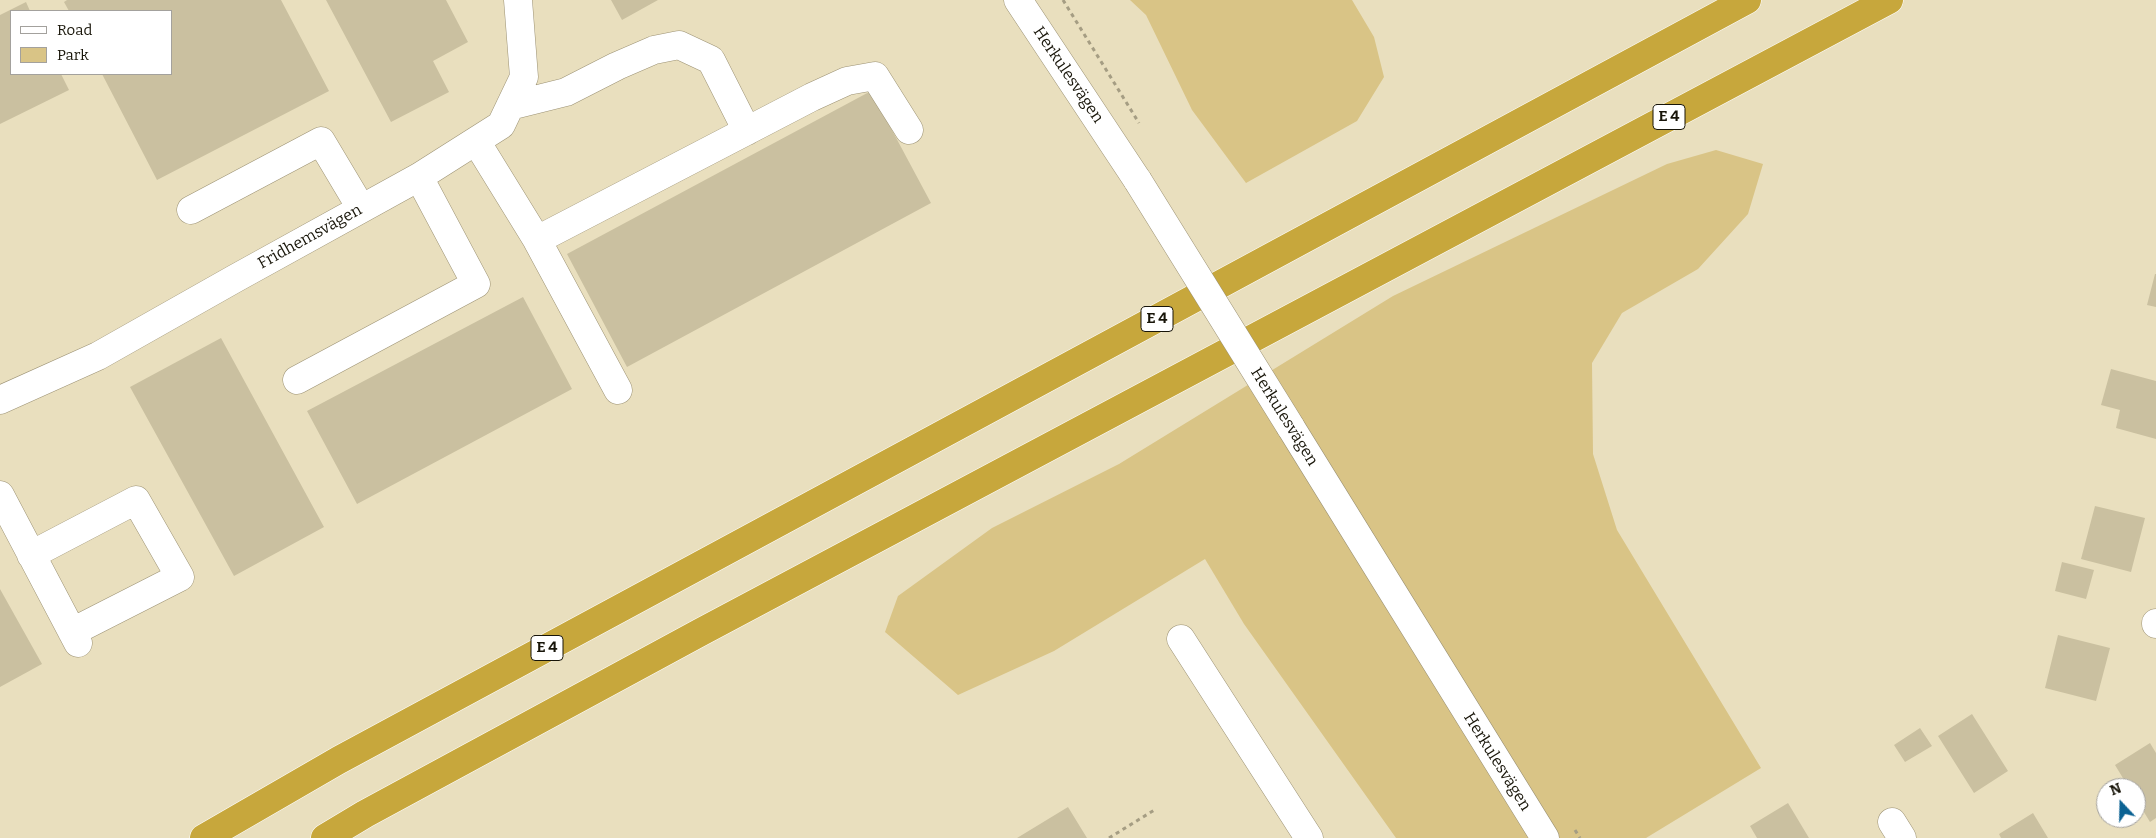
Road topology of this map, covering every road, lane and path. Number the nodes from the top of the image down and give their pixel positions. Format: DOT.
graph roads {
  1 [pos="518,0"];
  2 [pos="1018,0"];
  3 [pos="1064,0"];
  4 [pos="1747,0"];
  5 [pos="1889,0"];
  6 [pos="510,106"];
  7 [pos="1140,126"];
  8 [pos="909,130"];
  9 [pos="747,131"];
  10 [pos="476,141"];
  11 [pos="419,177"];
  12 [pos="362,208"];
  13 [pos="191,210"];
  14 [pos="537,240"];
  15 [pos="297,380"];
  16 [pos="618,390"];
  17 [pos="0,400"];
  18 [pos="0,495"];
  19 [pos="31,555"];
  20 [pos="1181,639"];
  21 [pos="1156,809"];
  22 [pos="204,838"];
  23 [pos="325,838"];
  24 [pos="1109,838"];
  25 [pos="1309,838"];
  26 [pos="1545,838"];
  1 -- 6 [label="street, Fridhemsvägen"];
  2 -- 26 [label="street, Herkulesvägen, bridge"];
  3 -- 7 [label="path"];
  4 -- 22 [label="highway, E 4"];
  5 -- 23 [label="highway, E 4"];
  6 -- 9 [label="street"];
  6 -- 10 [label="street, Fridhemsvägen"];
  8 -- 9 [label="street"];
  9 -- 14 [label="street"];
  10 -- 11 [label="street, Fridhemsvägen"];
  10 -- 14 [label="street"];
  11 -- 12 [label="street, Fridhemsvägen"];
  11 -- 15 [label="street"];
  12 -- 13 [label="street"];
  12 -- 17 [label="street, Fridhemsvägen"];
  14 -- 16 [label="street"];
  18 -- 19 [label="street"];
  19 -- 19 [label="street"];
  20 -- 25 [label="street"];
  21 -- 24 [label="path"];
}
